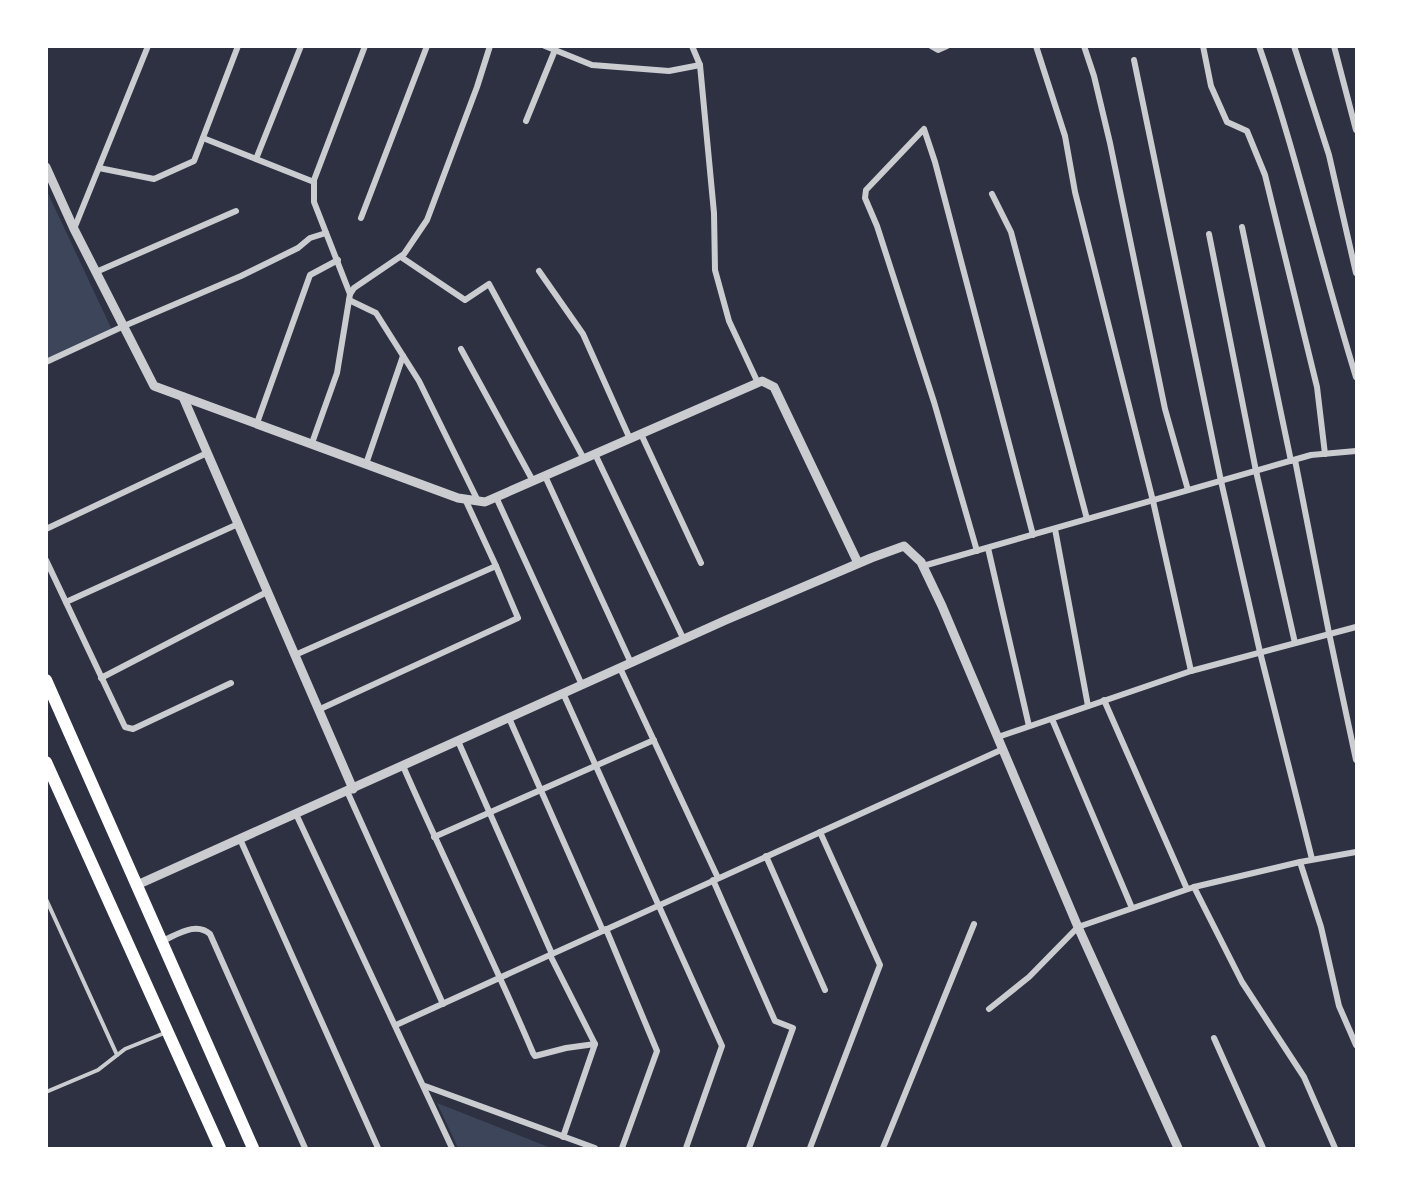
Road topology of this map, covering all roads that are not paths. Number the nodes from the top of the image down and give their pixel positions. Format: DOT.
graph roads {
  1 [pos="147,46"];
  2 [pos="238,46"];
  3 [pos="301,46"];
  4 [pos="365,46"];
  5 [pos="427,46"];
  6 [pos="490,46"];
  7 [pos="545,46"];
  8 [pos="692,46"];
  9 [pos="931,46"];
  10 [pos="947,46"];
  11 [pos="1036,46"];
  12 [pos="1084,46"];
  13 [pos="1203,46"];
  14 [pos="1258,46"];
  15 [pos="1294,46"];
  16 [pos="1334,46"];
  17 [pos="555,50"];
  18 [pos="1134,60"];
  19 [pos="700,65"];
  20 [pos="526,121"];
  21 [pos="1356,130"];
  22 [pos="203,138"];
  23 [pos="256,159"];
  24 [pos="46,167"];
  25 [pos="99,168"];
  26 [pos="314,182"];
  27 [pos="992,195"];
  28 [pos="236,211"];
  29 [pos="361,218"];
  30 [pos="1242,227"];
  31 [pos="74,230"];
  32 [pos="326,233"];
  33 [pos="1209,234"];
  34 [pos="401,257"];
  35 [pos="338,260"];
  36 [pos="539,271"];
  37 [pos="96,272"];
  38 [pos="1356,273"];
  39 [pos="350,297"];
  40 [pos="124,326"];
  41 [pos="461,349"];
  42 [pos="403,356"];
  43 [pos="46,362"];
  44 [pos="1356,378"];
  45 [pos="758,383"];
  46 [pos="183,396"];
  47 [pos="257,423"];
  48 [pos="641,434"];
  49 [pos="630,439"];
  50 [pos="312,443"];
  51 [pos="1355,451"];
  52 [pos="207,453"];
  53 [pos="595,454"];
  54 [pos="1325,454"];
  55 [pos="584,459"];
  56 [pos="1293,460"];
  57 [pos="1356,460"];
  58 [pos="366,464"];
  59 [pos="1256,471"];
  60 [pos="545,476"];
  61 [pos="533,481"];
  62 [pos="1221,481"];
  63 [pos="1188,490"];
  64 [pos="496,497"];
  65 [pos="465,499"];
  66 [pos="478,501"];
  67 [pos="1153,501"];
  68 [pos="1087,519"];
  69 [pos="238,524"];
  70 [pos="46,529"];
  71 [pos="1054,529"];
  72 [pos="1033,535"];
  73 [pos="988,548"];
  74 [pos="977,551"];
  75 [pos="46,560"];
  76 [pos="701,563"];
  77 [pos="858,563"];
  78 [pos="496,566"];
  79 [pos="923,566"];
  80 [pos="267,592"];
  81 [pos="66,602"];
  82 [pos="1356,627"];
  83 [pos="1329,633"];
  84 [pos="684,640"];
  85 [pos="1295,643"];
  86 [pos="1260,652"];
  87 [pos="295,655"];
  88 [pos="631,663"];
  89 [pos="620,668"];
  90 [pos="1191,671"];
  91 [pos="101,678"];
  92 [pos="46,680"];
  93 [pos="231,683"];
  94 [pos="582,685"];
  95 [pos="563,693"];
  96 [pos="1104,700"];
  97 [pos="1088,706"];
  98 [pos="318,710"];
  99 [pos="510,718"];
  100 [pos="1052,718"];
  101 [pos="1029,726"];
  102 [pos="998,737"];
  103 [pos="654,740"];
  104 [pos="458,741"];
  105 [pos="1003,749"];
  106 [pos="1356,760"];
  107 [pos="46,762"];
  108 [pos="596,765"];
  109 [pos="403,766"];
  110 [pos="541,789"];
  111 [pos="350,790"];
  112 [pos="489,812"];
  113 [pos="296,814"];
  114 [pos="820,832"];
  115 [pos="434,837"];
  116 [pos="240,839"];
  117 [pos="1356,852"];
  118 [pos="766,856"];
  119 [pos="1312,859"];
  120 [pos="1300,862"];
  121 [pos="716,879"];
  122 [pos="137,885"];
  123 [pos="1191,888"];
  124 [pos="46,899"];
  125 [pos="658,905"];
  126 [pos="1132,908"];
  127 [pos="974,924"];
  128 [pos="1078,927"];
  129 [pos="604,930"];
  130 [pos="162,941"];
  131 [pos="551,954"];
  132 [pos="501,977"];
  133 [pos="825,990"];
  134 [pos="443,1004"];
  135 [pos="989,1009"];
  136 [pos="396,1025"];
  137 [pos="168,1032"];
  138 [pos="1214,1038"];
  139 [pos="595,1044"];
  140 [pos="1356,1045"];
  141 [pos="117,1055"];
  142 [pos="424,1086"];
  143 [pos="46,1092"];
  144 [pos="563,1137"];
  145 [pos="220,1149"];
  146 [pos="253,1149"];
  147 [pos="304,1149"];
  148 [pos="378,1149"];
  149 [pos="452,1149"];
  150 [pos="595,1149"];
  151 [pos="622,1149"];
  152 [pos="686,1149"];
  153 [pos="748,1149"];
  154 [pos="810,1149"];
  155 [pos="883,1149"];
  156 [pos="1178,1149"];
  157 [pos="1263,1149"];
  158 [pos="1335,1149"];
  1 -- 25 [label="street"];
  2 -- 22 [label="street"];
  3 -- 23 [label="street"];
  4 -- 26 [label="street"];
  5 -- 29 [label="street"];
  6 -- 34 [label="street"];
  7 -- 17 [label="street"];
  8 -- 19 [label="street"];
  9 -- 10 [label="street"];
  11 -- 67 [label="street"];
  12 -- 63 [label="street"];
  13 -- 54 [label="street"];
  14 -- 44 [label="street"];
  15 -- 38 [label="street"];
  16 -- 21 [label="street"];
  17 -- 19 [label="street"];
  17 -- 20 [label="street"];
  18 -- 62 [label="street"];
  19 -- 45 [label="street"];
  22 -- 23 [label="street"];
  22 -- 25 [label="street"];
  23 -- 26 [label="street"];
  24 -- 31 [label="street"];
  25 -- 31 [label="street"];
  26 -- 32 [label="street"];
  27 -- 68 [label="street"];
  28 -- 37 [label="street"];
  30 -- 56 [label="street"];
  31 -- 37 [label="street"];
  32 -- 35 [label="street"];
  32 -- 40 [label="street"];
  33 -- 59 [label="street"];
  34 -- 39 [label="street"];
  34 -- 55 [label="street"];
  35 -- 39 [label="street"];
  35 -- 47 [label="street"];
  36 -- 49 [label="street"];
  37 -- 40 [label="street"];
  39 -- 42 [label="street"];
  39 -- 50 [label="street"];
  40 -- 43 [label="street"];
  40 -- 46 [label="street"];
  41 -- 61 [label="street"];
  42 -- 58 [label="street"];
  42 -- 66 [label="street"];
  45 -- 48 [label="street"];
  45 -- 77 [label="street"];
  46 -- 47 [label="street"];
  46 -- 52 [label="street"];
  47 -- 50 [label="street"];
  48 -- 49 [label="street"];
  48 -- 76 [label="street"];
  49 -- 53 [label="street"];
  50 -- 58 [label="street"];
  51 -- 54 [label="street"];
  51 -- 57 [label="street"];
  52 -- 69 [label="street"];
  52 -- 70 [label="street"];
  53 -- 55 [label="street"];
  53 -- 84 [label="street"];
  54 -- 56 [label="street"];
  55 -- 60 [label="street"];
  56 -- 59 [label="street"];
  56 -- 83 [label="street"];
  58 -- 65 [label="street"];
  59 -- 62 [label="street"];
  59 -- 85 [label="street"];
  60 -- 61 [label="street"];
  60 -- 88 [label="street"];
  61 -- 64 [label="street"];
  62 -- 63 [label="street"];
  62 -- 86 [label="street"];
  63 -- 67 [label="street"];
  64 -- 66 [label="street"];
  64 -- 94 [label="street"];
  65 -- 66 [label="street"];
  65 -- 78 [label="street"];
  67 -- 68 [label="street"];
  67 -- 90 [label="street"];
  68 -- 71 [label="street"];
  69 -- 80 [label="street"];
  69 -- 81 [label="street"];
  71 -- 72 [label="street"];
  71 -- 97 [label="street"];
  72 -- 73 [label="street"];
  72 -- 74 [label="street"];
  73 -- 74 [label="street"];
  73 -- 101 [label="street"];
  74 -- 79 [label="street"];
  75 -- 81 [label="street"];
  77 -- 79 [label="street"];
  77 -- 84 [label="street"];
  78 -- 87 [label="street"];
  78 -- 98 [label="street"];
  79 -- 102 [label="street"];
  80 -- 87 [label="street"];
  80 -- 91 [label="street"];
  81 -- 91 [label="street"];
  82 -- 83 [label="street"];
  83 -- 85 [label="street"];
  83 -- 106 [label="street"];
  84 -- 88 [label="street"];
  85 -- 86 [label="street"];
  86 -- 90 [label="street"];
  86 -- 119 [label="street"];
  87 -- 98 [label="street"];
  88 -- 89 [label="street"];
  89 -- 94 [label="street"];
  89 -- 103 [label="street"];
  90 -- 96 [label="street"];
  91 -- 93 [label="street"];
  92 -- 122 [label="main road"];
  94 -- 95 [label="street"];
  95 -- 99 [label="street"];
  95 -- 108 [label="street"];
  96 -- 97 [label="street"];
  96 -- 123 [label="street"];
  97 -- 100 [label="street"];
  98 -- 111 [label="street"];
  99 -- 104 [label="street"];
  99 -- 110 [label="street"];
  100 -- 101 [label="street"];
  100 -- 126 [label="street"];
  101 -- 102 [label="street"];
  102 -- 105 [label="street"];
  103 -- 108 [label="street"];
  103 -- 121 [label="street"];
  104 -- 109 [label="street"];
  104 -- 112 [label="street"];
  105 -- 114 [label="street"];
  105 -- 128 [label="street"];
  107 -- 137 [label="main road"];
  108 -- 110 [label="street"];
  108 -- 125 [label="street"];
  109 -- 111 [label="street"];
  109 -- 115 [label="street"];
  110 -- 112 [label="street"];
  110 -- 129 [label="street"];
  111 -- 113 [label="street"];
  111 -- 134 [label="street"];
  112 -- 115 [label="street"];
  112 -- 131 [label="street"];
  113 -- 116 [label="street"];
  113 -- 136 [label="street"];
  114 -- 118 [label="street"];
  114 -- 154 [label="street"];
  115 -- 132 [label="street"];
  116 -- 122 [label="street"];
  116 -- 148 [label="street"];
  117 -- 119 [label="street"];
  118 -- 121 [label="street"];
  118 -- 133 [label="street"];
  119 -- 120 [label="street"];
  120 -- 123 [label="street"];
  120 -- 140 [label="street"];
  121 -- 125 [label="street"];
  121 -- 153 [label="street"];
  122 -- 130 [label="main road"];
  123 -- 126 [label="street"];
  123 -- 158 [label="street"];
  124 -- 141 [label="lane"];
  125 -- 129 [label="street"];
  125 -- 152 [label="street"];
  126 -- 128 [label="street"];
  127 -- 155 [label="street"];
  128 -- 135 [label="street"];
  128 -- 156 [label="street"];
  129 -- 131 [label="street"];
  129 -- 151 [label="street"];
  130 -- 146 [label="main road"];
  130 -- 147 [label="street"];
  131 -- 132 [label="street"];
  131 -- 139 [label="street"];
  132 -- 134 [label="street"];
  132 -- 139 [label="street"];
  134 -- 136 [label="street"];
  136 -- 142 [label="street"];
  137 -- 141 [label="lane"];
  137 -- 145 [label="main road"];
  138 -- 157 [label="street"];
  139 -- 144 [label="street"];
  141 -- 143 [label="lane"];
  142 -- 144 [label="street"];
  142 -- 149 [label="street"];
  144 -- 150 [label="street"];
}
